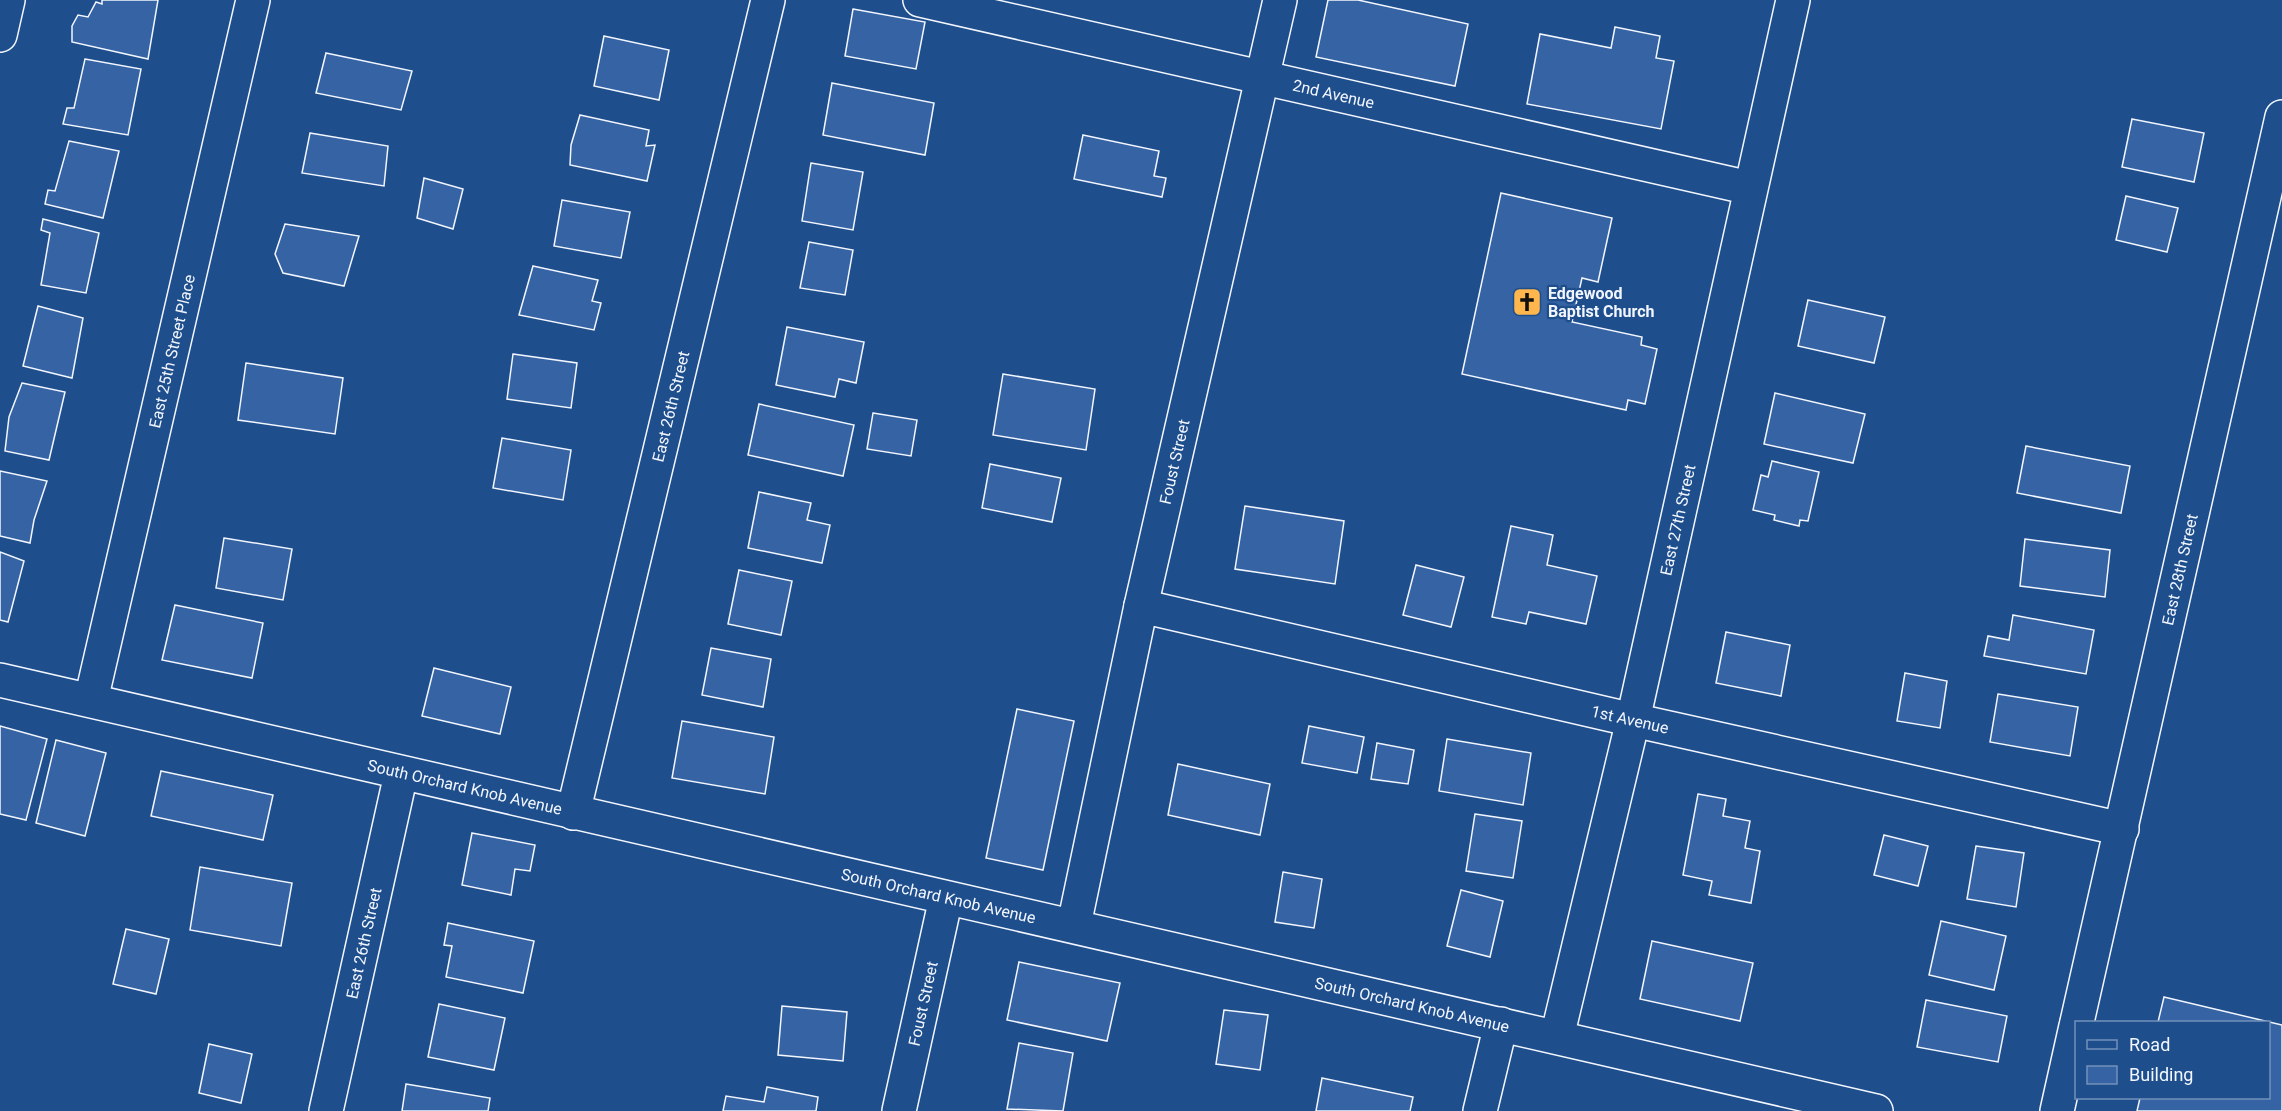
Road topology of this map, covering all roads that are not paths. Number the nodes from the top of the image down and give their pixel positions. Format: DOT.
graph roads {
  1 [pos="8,0"];
  2 [pos="253,0"];
  3 [pos="768,0"];
  4 [pos="920,0"];
  5 [pos="1280,0"];
  6 [pos="1793,0"];
  7 [pos="0,35"];
  8 [pos="1262,76"];
  9 [pos="2282,117"];
  10 [pos="1750,188"];
  11 [pos="2269,236"];
  12 [pos="1141,606"];
  13 [pos="0,680"];
  14 [pos="91,700"];
  15 [pos="1633,720"];
  16 [pos="401,774"];
  17 [pos="573,813"];
  18 [pos="2122,829"];
  19 [pos="946,898"];
  20 [pos="1074,925"];
  21 [pos="2078,1021"];
  22 [pos="1501,1024"];
  23 [pos="2075,1032"];
  24 [pos="1557,1037"];
  25 [pos="326,1111"];
  26 [pos="899,1111"];
  27 [pos="1480,1111"];
  28 [pos="1876,1111"];
  29 [pos="2056,1111"];
  1 -- 7 [label="street"];
  2 -- 14 [label="street, East 25th Street Place"];
  3 -- 17 [label="street, East 26th Street"];
  4 -- 8 [label="street, 2nd Avenue"];
  5 -- 8 [label="street, Foust Street"];
  6 -- 10 [label="street, East 27th Street"];
  8 -- 10 [label="street, 2nd Avenue"];
  8 -- 12 [label="street, Foust Street"];
  9 -- 11 [label="street, East 28th Street"];
  10 -- 15 [label="street, East 27th Street"];
  11 -- 18 [label="street, East 28th Street"];
  12 -- 15 [label="street, 1st Avenue"];
  12 -- 20 [label="street, Foust Street"];
  13 -- 14 [label="street, South Orchard Knob Avenue"];
  14 -- 16 [label="street, South Orchard Knob Avenue"];
  15 -- 18 [label="street, 1st Avenue"];
  15 -- 24 [label="street, East 27th Street"];
  16 -- 17 [label="street, South Orchard Knob Avenue"];
  16 -- 25 [label="street, East 26th Street"];
  17 -- 19 [label="street, South Orchard Knob Avenue"];
  18 -- 21 [label="street, East 28th Street"];
  19 -- 20 [label="street, South Orchard Knob Avenue"];
  19 -- 26 [label="street, Foust Street"];
  20 -- 22 [label="street, South Orchard Knob Avenue"];
  22 -- 24 [label="street, South Orchard Knob Avenue"];
  22 -- 27 [label="street"];
  23 -- 29 [label="street, East 28th Street"];
  24 -- 28 [label="street, South Orchard Knob Avenue"];
}
